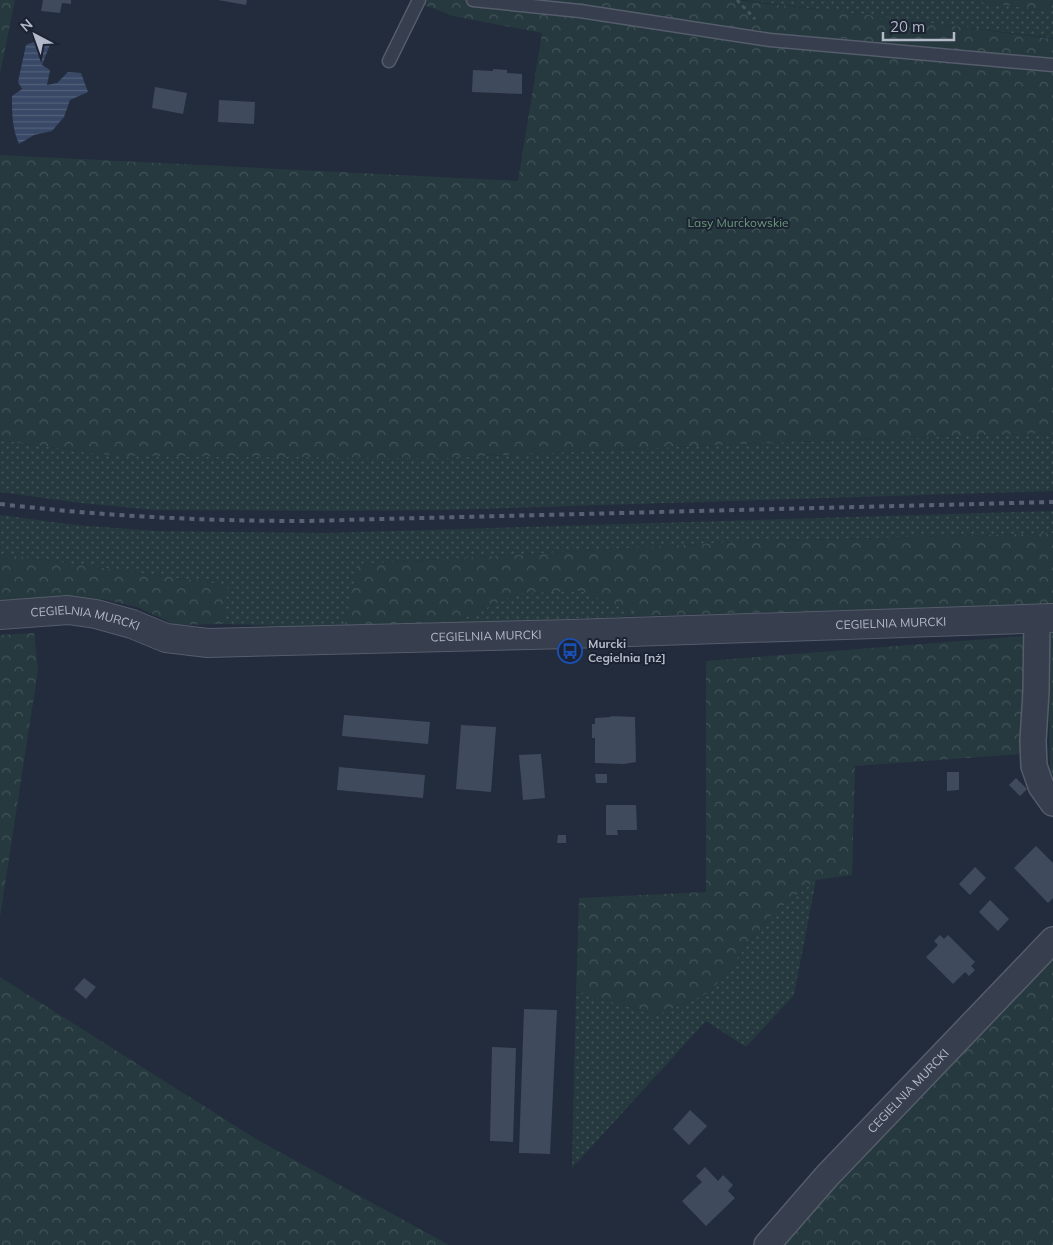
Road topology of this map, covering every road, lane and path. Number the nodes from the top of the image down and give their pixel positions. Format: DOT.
graph roads {
  1 [pos="419,0"];
  2 [pos="473,0"];
  3 [pos="389,61"];
  4 [pos="1053,65"];
  5 [pos="0,615"];
  6 [pos="1045,619"];
  7 [pos="1053,803"];
  8 [pos="1053,940"];
  9 [pos="767,1245"];
  1 -- 3 [label="lane"];
  2 -- 4 [label="lane"];
  5 -- 6 [label="street, CEGIELNIA MURCKI"];
  6 -- 7 [label="street, CEGIELNIA MURCKI"];
  8 -- 9 [label="street, CEGIELNIA MURCKI"];
}
